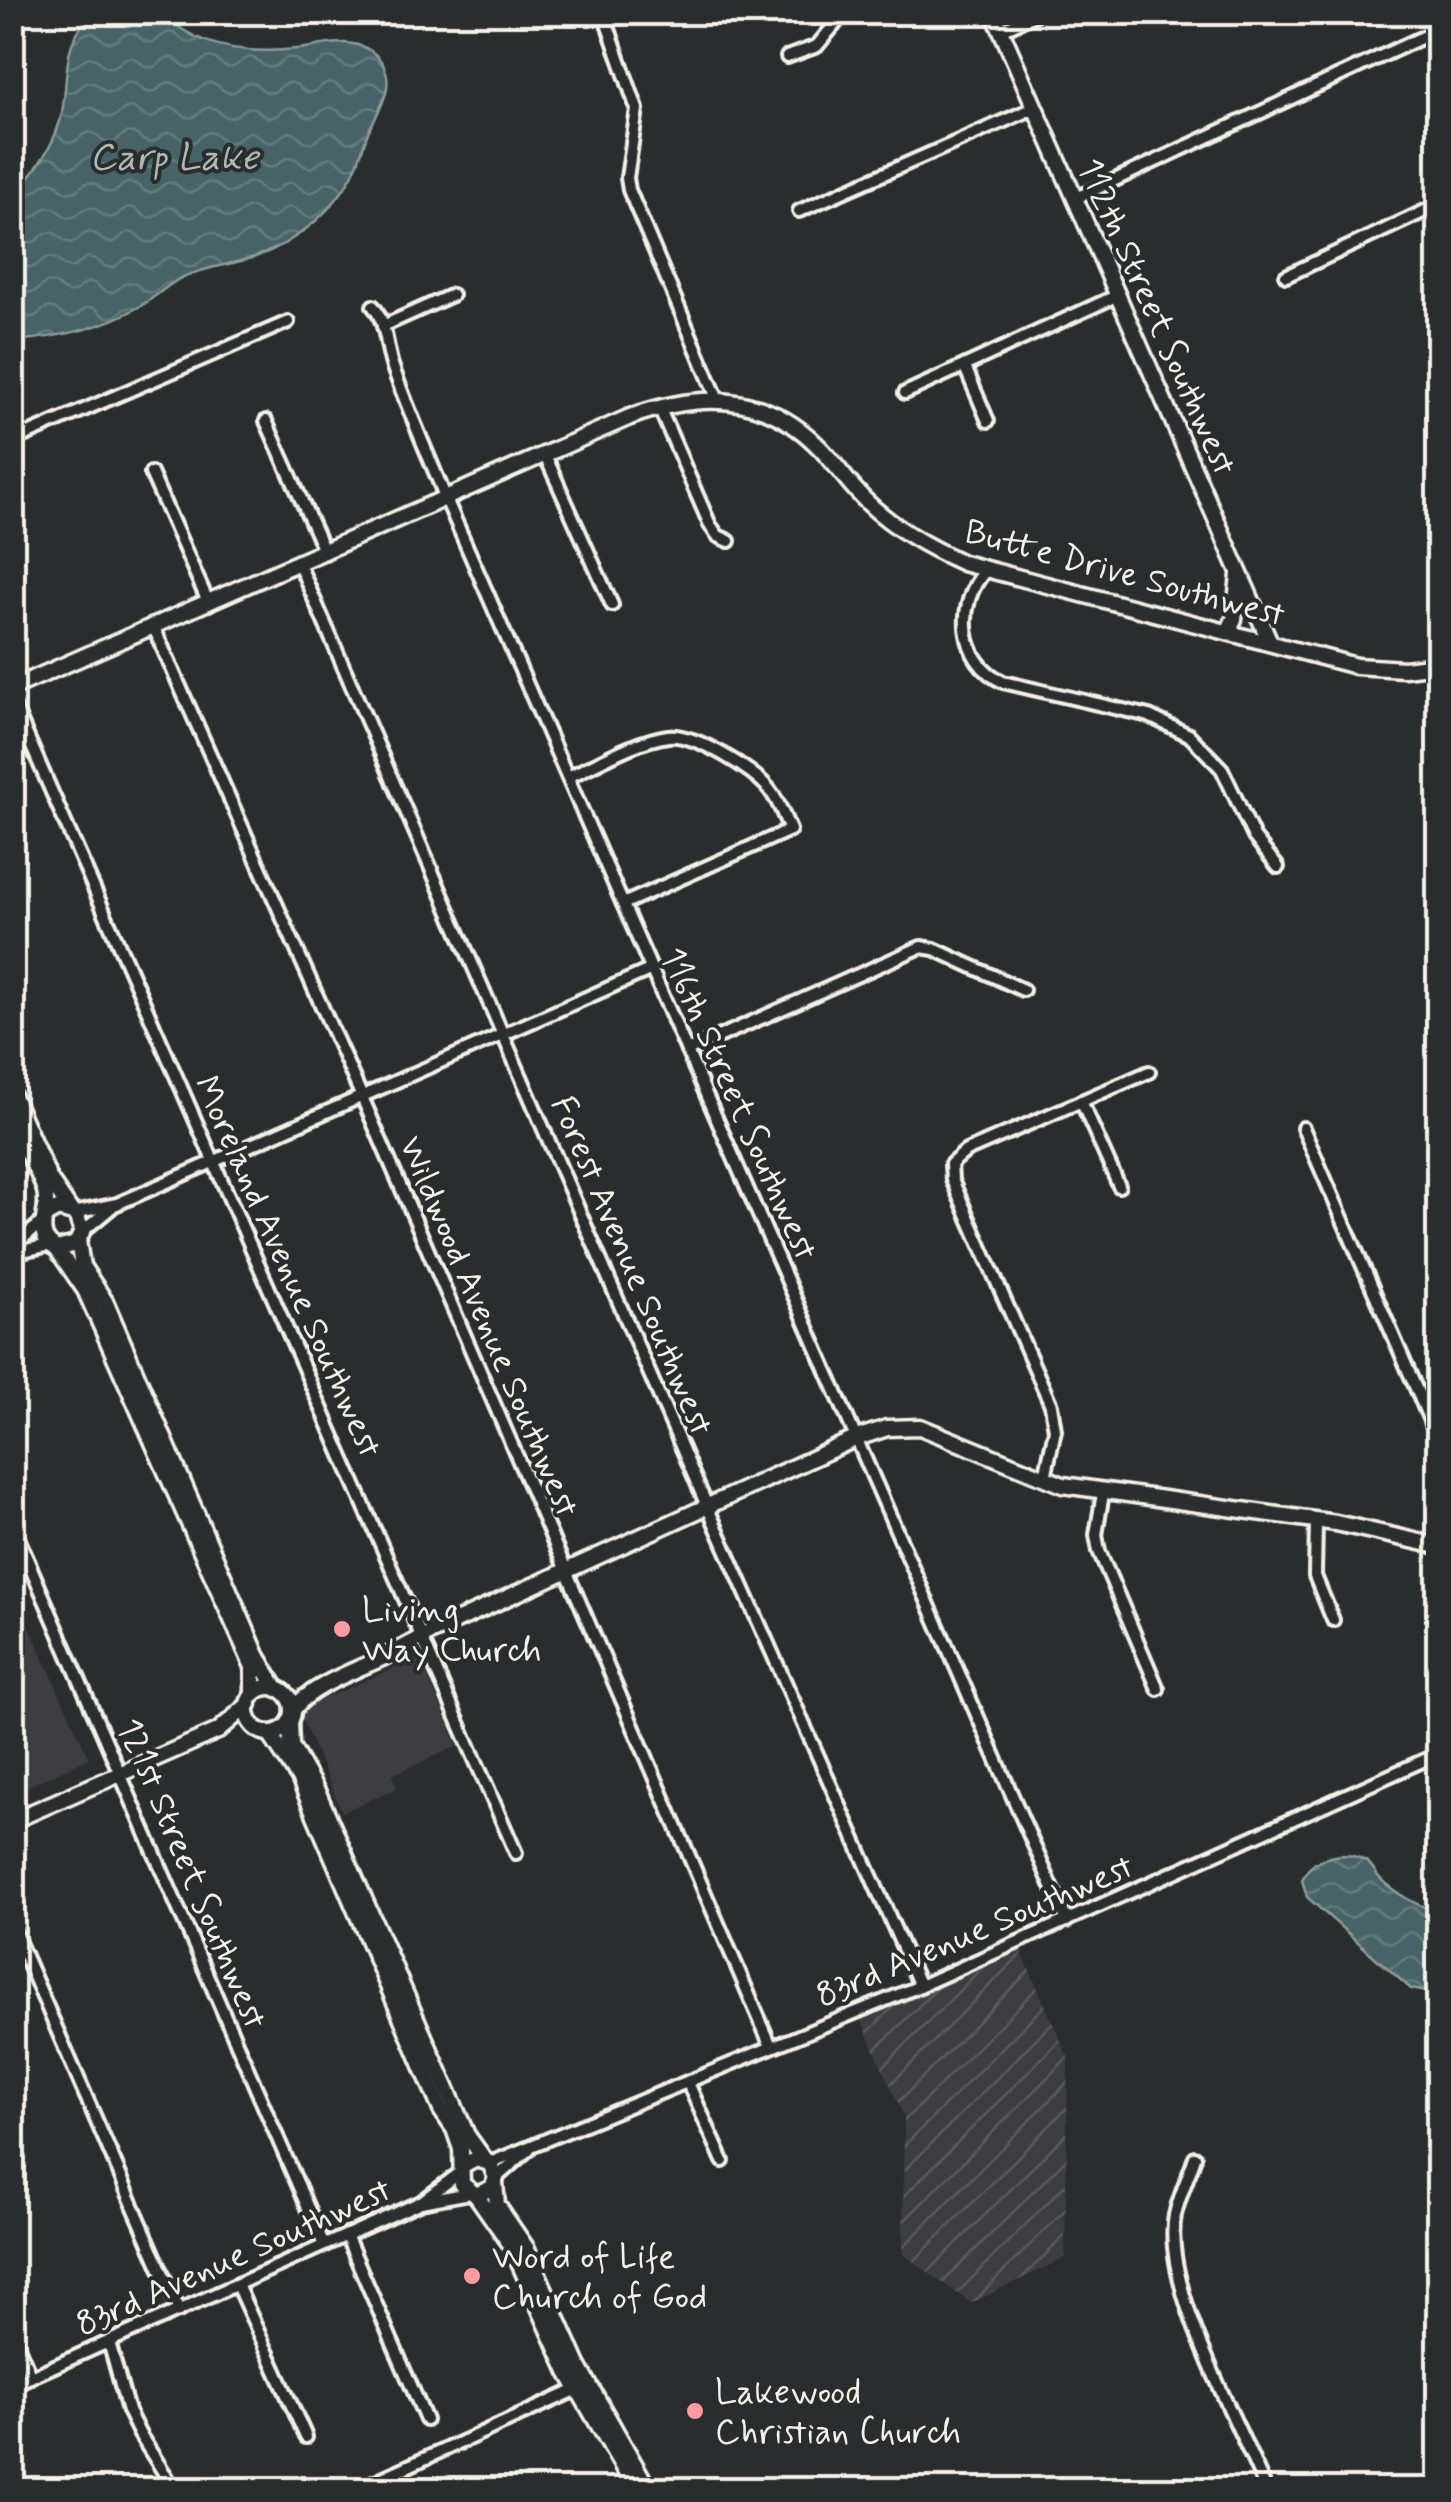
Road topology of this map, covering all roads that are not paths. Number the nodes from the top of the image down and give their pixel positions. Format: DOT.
graph roads {
  1 [pos="603,12"];
  2 [pos="844,12"];
  3 [pos="993,12"];
  4 [pos="1041,12"];
  5 [pos="1000,30"];
  6 [pos="1438,30"];
  7 [pos="787,56"];
  8 [pos="1034,108"];
  9 [pos="1074,199"];
  10 [pos="1438,205"];
  11 [pos="799,212"];
  12 [pos="1286,276"];
  13 [pos="452,295"];
  14 [pos="1116,296"];
  15 [pos="373,306"];
  16 [pos="288,322"];
  17 [pos="383,326"];
  18 [pos="965,366"];
  19 [pos="905,393"];
  20 [pos="718,400"];
  21 [pos="659,406"];
  22 [pos="266,421"];
  23 [pos="988,421"];
  24 [pos="12,441"];
  25 [pos="545,455"];
  26 [pos="152,474"];
  27 [pos="446,498"];
  28 [pos="728,541"];
  29 [pos="325,552"];
  30 [pos="299,564"];
  31 [pos="986,570"];
  32 [pos="1239,574"];
  33 [pos="209,604"];
  34 [pos="612,605"];
  35 [pos="154,628"];
  36 [pos="1228,632"];
  37 [pos="1270,642"];
  38 [pos="1438,666"];
  39 [pos="12,688"];
  40 [pos="12,701"];
  41 [pos="568,777"];
  42 [pos="1278,867"];
  43 [pos="623,904"];
  44 [pos="652,969"];
  45 [pos="1023,990"];
  46 [pos="504,1034"];
  47 [pos="687,1050"];
  48 [pos="1149,1072"];
  49 [pos="12,1094"];
  50 [pos="362,1098"];
  51 [pos="1082,1100"];
  52 [pos="12,1125"];
  53 [pos="1303,1128"];
  54 [pos="214,1162"];
  55 [pos="1119,1186"];
  56 [pos="117,1204"];
  57 [pos="72,1212"];
  58 [pos="45,1218"];
  59 [pos="80,1236"];
  60 [pos="54,1247"];
  61 [pos="12,1250"];
  62 [pos="856,1438"];
  63 [pos="1438,1439"];
  64 [pos="1044,1477"];
  65 [pos="1103,1493"];
  66 [pos="707,1506"];
  67 [pos="1316,1522"];
  68 [pos="12,1524"];
  69 [pos="1438,1546"];
  70 [pos="566,1572"];
  71 [pos="1333,1620"];
  72 [pos="422,1637"];
  73 [pos="1158,1689"];
  74 [pos="280,1690"];
  75 [pos="308,1693"];
  76 [pos="251,1699"];
  77 [pos="292,1715"];
  78 [pos="218,1731"];
  79 [pos="265,1732"];
  80 [pos="1438,1754"];
  81 [pos="120,1773"];
  82 [pos="12,1821"];
  83 [pos="516,1853"];
  84 [pos="1067,1921"];
  85 [pos="12,1926"];
  86 [pos="920,1986"];
  87 [pos="771,2046"];
  88 [pos="688,2083"];
  89 [pos="1195,2157"];
  90 [pos="722,2162"];
  91 [pos="462,2169"];
  92 [pos="492,2171"];
  93 [pos="473,2194"];
  94 [pos="421,2202"];
  95 [pos="346,2236"];
  96 [pos="324,2245"];
  97 [pos="237,2285"];
  98 [pos="179,2311"];
  99 [pos="12,2333"];
  100 [pos="109,2342"];
  101 [pos="31,2376"];
  102 [pos="12,2384"];
  103 [pos="578,2389"];
  104 [pos="426,2420"];
  105 [pos="306,2437"];
  106 [pos="369,2484"];
  107 [pos="1438,2486"];
  108 [pos="175,2490"];
  109 [pos="636,2490"];
  110 [pos="649,2490"];
  111 [pos="1266,2490"];
  112 [pos="1430,2490"];
  1 -- 20 [label="street"];
  2 -- 7 [label="street"];
  3 -- 5 [label="street, 112th Street Southwest"];
  4 -- 5 [label="street"];
  5 -- 8 [label="street, 112th Street Southwest"];
  6 -- 9 [label="street"];
  8 -- 9 [label="street, 112th Street Southwest"];
  8 -- 11 [label="street"];
  9 -- 14 [label="street, 112th Street Southwest"];
  10 -- 12 [label="street"];
  13 -- 17 [label="street"];
  14 -- 18 [label="street"];
  14 -- 32 [label="street, 112th Street Southwest"];
  15 -- 17 [label="street, 116th Street Southwest"];
  16 -- 24 [label="street"];
  17 -- 27 [label="street, 116th Street Southwest"];
  18 -- 19 [label="street"];
  18 -- 23 [label="street"];
  20 -- 21 [label="street, Butte Drive Southwest"];
  20 -- 31 [label="street, Butte Drive Southwest"];
  21 -- 25 [label="street, Butte Drive Southwest"];
  21 -- 28 [label="street"];
  22 -- 29 [label="street"];
  25 -- 27 [label="street, Butte Drive Southwest"];
  25 -- 34 [label="street"];
  26 -- 33 [label="street"];
  27 -- 29 [label="street, Butte Drive Southwest"];
  27 -- 41 [label="street, 116th Street Southwest"];
  29 -- 30 [label="street, Butte Drive Southwest"];
  30 -- 33 [label="street, Butte Drive Southwest"];
  30 -- 46 [label="street, Forest Avenue Southwest"];
  31 -- 36 [label="street, Butte Drive Southwest"];
  31 -- 42 [label="street"];
  32 -- 36 [label="street"];
  32 -- 37 [label="street, 112th Street Southwest"];
  33 -- 35 [label="street, Butte Drive Southwest"];
  35 -- 39 [label="street, Butte Drive Southwest"];
  35 -- 50 [label="street, Wildwood Avenue Southwest"];
  36 -- 37 [label="street, Butte Drive Southwest"];
  37 -- 38 [label="street, Butte Drive Southwest"];
  40 -- 54 [label="street, Moreland Avenue Southwest"];
  41 -- 43 [label="street, 116th Street Southwest"];
  41 -- 43 [label="street"];
  43 -- 44 [label="street, 116th Street Southwest"];
  44 -- 46 [label="street"];
  44 -- 47 [label="street, 116th Street Southwest"];
  45 -- 47 [label="street"];
  46 -- 50 [label="street"];
  46 -- 66 [label="street, Forest Avenue Southwest"];
  47 -- 62 [label="street, 116th Street Southwest"];
  48 -- 51 [label="street"];
  49 -- 57 [label="street"];
  50 -- 54 [label="street"];
  50 -- 70 [label="street, Wildwood Avenue Southwest"];
  51 -- 55 [label="street"];
  51 -- 64 [label="street"];
  52 -- 58 [label="street"];
  53 -- 63 [label="street"];
  54 -- 56 [label="street"];
  54 -- 72 [label="street, Moreland Avenue Southwest"];
  56 -- 57 [label="street"];
  56 -- 59 [label="street"];
  57 -- 58 [label="street"];
  57 -- 59 [label="street"];
  58 -- 60 [label="street"];
  58 -- 61 [label="street"];
  59 -- 60 [label="street"];
  59 -- 74 [label="street"];
  60 -- 61 [label="street"];
  60 -- 76 [label="street"];
  62 -- 64 [label="street"];
  62 -- 66 [label="street"];
  62 -- 84 [label="street, 116th Street Southwest"];
  64 -- 65 [label="street"];
  65 -- 67 [label="street"];
  65 -- 73 [label="street"];
  66 -- 70 [label="street"];
  66 -- 86 [label="street, Forest Avenue Southwest"];
  67 -- 69 [label="street"];
  67 -- 71 [label="street"];
  68 -- 81 [label="street, 121st Street Southwest"];
  70 -- 72 [label="street"];
  70 -- 87 [label="street, Wildwood Avenue Southwest"];
  72 -- 75 [label="street"];
  72 -- 83 [label="street, Moreland Avenue Southwest"];
  74 -- 75 [label="street"];
  74 -- 76 [label="street"];
  74 -- 77 [label="street"];
  75 -- 77 [label="street"];
  76 -- 78 [label="street"];
  76 -- 79 [label="street"];
  77 -- 79 [label="street"];
  77 -- 92 [label="street"];
  78 -- 79 [label="street"];
  78 -- 81 [label="street"];
  79 -- 91 [label="street"];
  80 -- 84 [label="street, 83rd Avenue Southwest"];
  81 -- 82 [label="street"];
  81 -- 96 [label="street, 121st Street Southwest"];
  84 -- 86 [label="street, 83rd Avenue Southwest"];
  85 -- 98 [label="street"];
  86 -- 87 [label="street, 83rd Avenue Southwest"];
  87 -- 88 [label="street, 83rd Avenue Southwest"];
  88 -- 90 [label="street"];
  88 -- 92 [label="street, 83rd Avenue Southwest"];
  89 -- 111 [label="street"];
  91 -- 92 [label="street"];
  91 -- 93 [label="street"];
  91 -- 94 [label="street, 83rd Avenue Southwest"];
  92 -- 93 [label="street"];
  92 -- 110 [label="street"];
  93 -- 94 [label="street, 83rd Avenue Southwest"];
  93 -- 103 [label="street"];
  94 -- 95 [label="street, 83rd Avenue Southwest"];
  95 -- 96 [label="street, 83rd Avenue Southwest"];
  95 -- 104 [label="street"];
  96 -- 97 [label="street, 83rd Avenue Southwest"];
  97 -- 98 [label="street, 83rd Avenue Southwest"];
  97 -- 105 [label="street"];
  98 -- 100 [label="street, 83rd Avenue Southwest"];
  99 -- 101 [label="street"];
  100 -- 101 [label="street, 83rd Avenue Southwest"];
  100 -- 108 [label="street"];
  101 -- 102 [label="street, 83rd Avenue Southwest"];
  103 -- 106 [label="street"];
  103 -- 109 [label="street"];
  107 -- 112 [label="street"];
}
